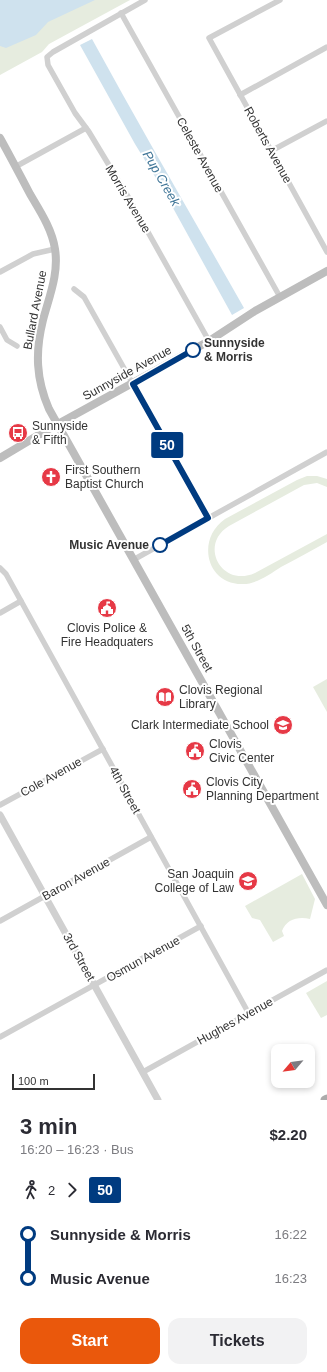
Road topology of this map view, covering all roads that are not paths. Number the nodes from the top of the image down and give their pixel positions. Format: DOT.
graph roads {
  1 [pos="145,0"];
  2 [pos="280,0"];
  3 [pos="121,12"];
  4 [pos="327,47"];
  5 [pos="240,95"];
  6 [pos="327,121"];
  7 [pos="86,128"];
  8 [pos="0,138"];
  9 [pos="271,151"];
  10 [pos="16,167"];
  11 [pos="55,249"];
  12 [pos="327,252"];
  13 [pos="327,271"];
  14 [pos="0,272"];
  15 [pos="74,288"];
  16 [pos="280,297"];
  17 [pos="0,327"];
  18 [pos="209,341"];
  19 [pos="17,346"];
  20 [pos="133,384"];
  21 [pos="57,424"];
  22 [pos="327,452"];
  23 [pos="0,458"];
  24 [pos="208,518"];
  25 [pos="133,560"];
  26 [pos="0,568"];
  27 [pos="21,601"];
  28 [pos="0,613"];
  29 [pos="103,749"];
  30 [pos="0,805"];
  31 [pos="0,815"];
  32 [pos="151,837"];
  33 [pos="45,896"];
  34 [pos="327,904"];
  35 [pos="0,922"];
  36 [pos="201,926"];
  37 [pos="327,970"];
  38 [pos="94,986"];
  39 [pos="249,1014"];
  40 [pos="0,1037"];
  41 [pos="142,1072"];
  42 [pos="158,1100"];
  1 -- 3 [label="street"];
  2 -- 5 [label="street, Roberts Avenue"];
  3 -- 7 [label="street, Morris Avenue"];
  3 -- 16 [label="street, Celeste Avenue"];
  4 -- 5 [label="street"];
  5 -- 9 [label="street, Roberts Avenue"];
  6 -- 9 [label="street"];
  7 -- 10 [label="street"];
  7 -- 18 [label="street, Morris Avenue"];
  8 -- 10 [label="main road, Bullard Avenue"];
  9 -- 12 [label="street, Roberts Avenue"];
  10 -- 11 [label="main road, Bullard Avenue"];
  11 -- 14 [label="street"];
  11 -- 21 [label="main road, Bullard Avenue"];
  13 -- 16 [label="main road, Sunnyside Avenue"];
  15 -- 20 [label="street"];
  16 -- 18 [label="main road, Sunnyside Avenue"];
  17 -- 19 [label="street"];
  18 -- 20 [label="main road, Sunnyside Avenue"];
  20 -- 21 [label="main road, Sunnyside Avenue"];
  20 -- 24 [label="street"];
  21 -- 23 [label="main road, Sunnyside Avenue"];
  21 -- 25 [label="main road, 5th Street"];
  22 -- 24 [label="street"];
  24 -- 25 [label="street"];
  25 -- 34 [label="main road, 5th Street"];
  26 -- 27 [label="street, 4th Street"];
  27 -- 28 [label="street"];
  27 -- 29 [label="street, 4th Street"];
  29 -- 30 [label="street, Cole Avenue"];
  29 -- 32 [label="street, 4th Street"];
  31 -- 33 [label="street, 3rd Street"];
  32 -- 33 [label="street, Baron Avenue"];
  32 -- 36 [label="street, 4th Street"];
  33 -- 35 [label="street, Baron Avenue"];
  33 -- 38 [label="street, 3rd Street"];
  36 -- 38 [label="street, Osmun Avenue"];
  36 -- 39 [label="street, 4th Street"];
  37 -- 39 [label="street, Hughes Avenue"];
  38 -- 40 [label="street, Osmun Avenue"];
  38 -- 41 [label="street, 3rd Street"];
  39 -- 41 [label="street, Hughes Avenue"];
  41 -- 42 [label="street, 3rd Street"];
}
